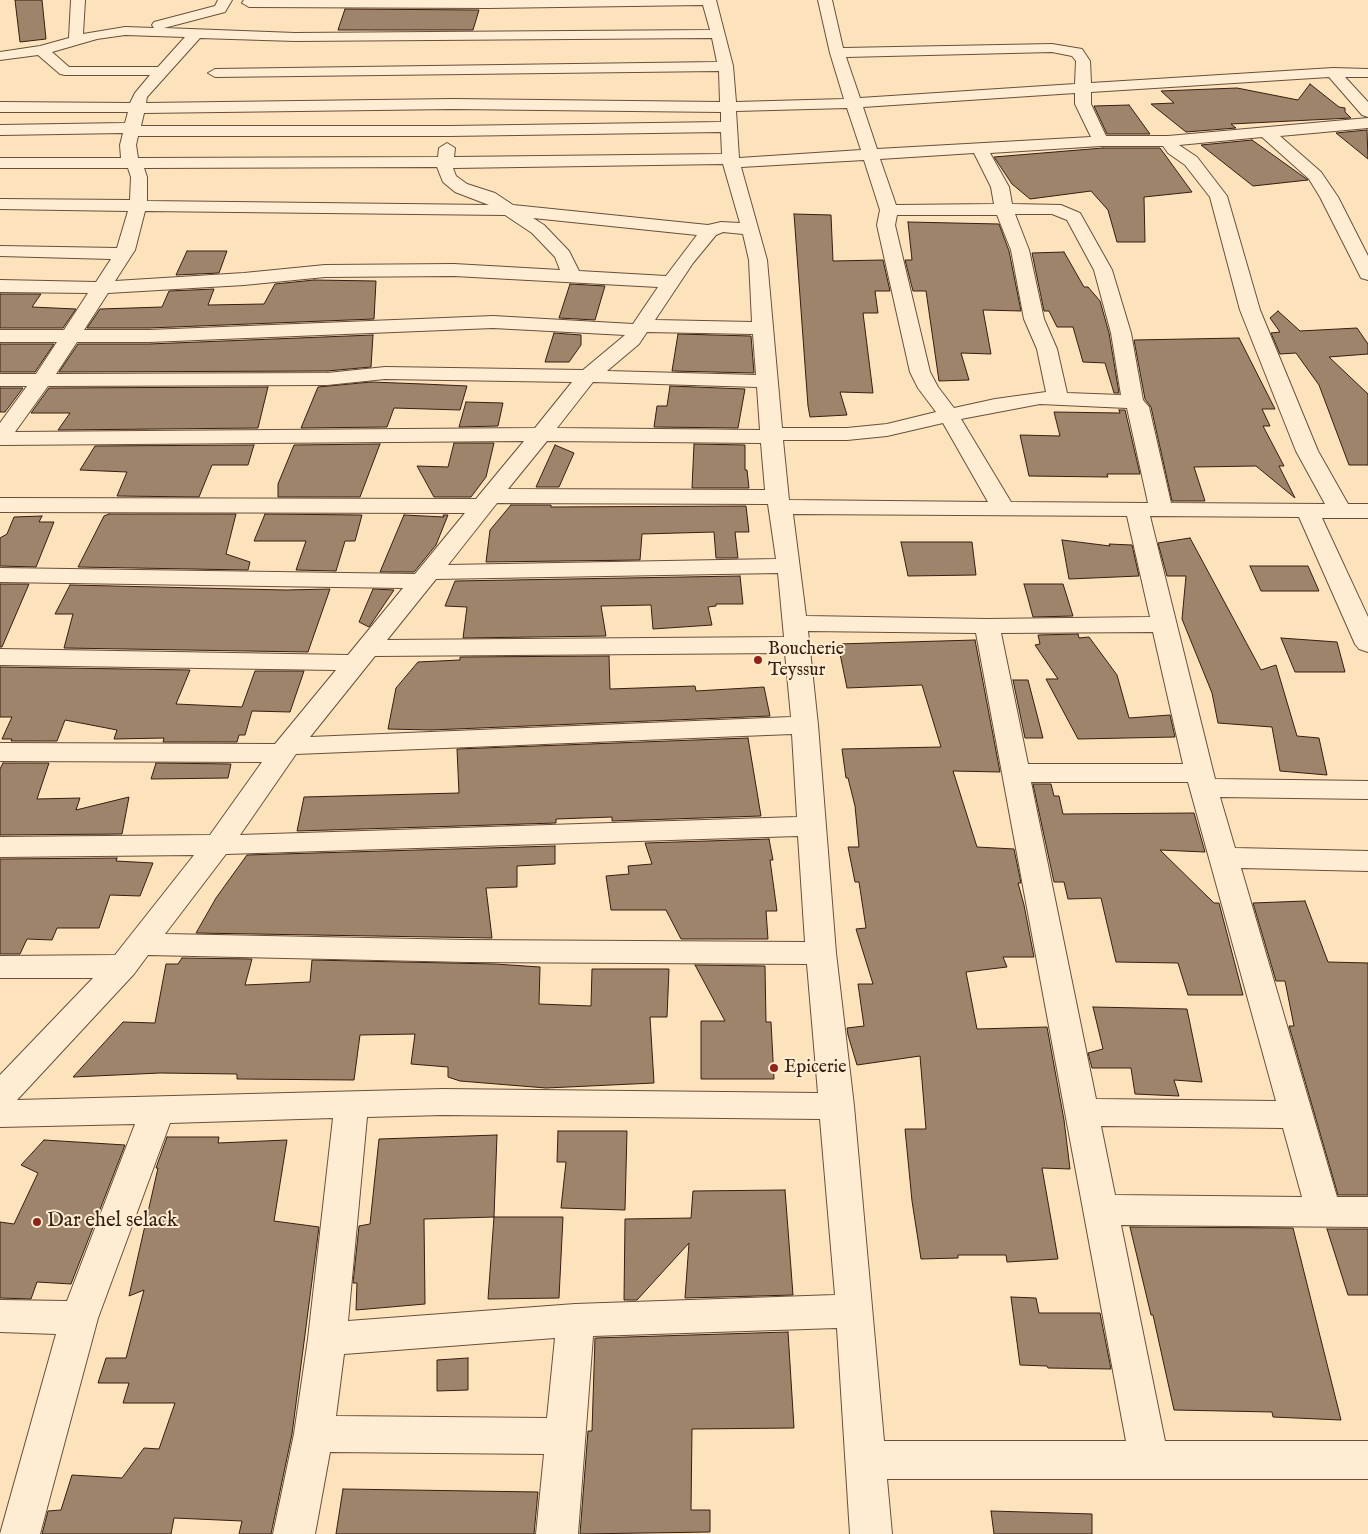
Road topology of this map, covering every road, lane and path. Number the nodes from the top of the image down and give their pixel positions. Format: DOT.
graph roads {
  1 [pos="78,0"];
  2 [pos="710,0"];
  3 [pos="825,0"];
  4 [pos="256,1"];
  5 [pos="429,2"];
  6 [pos="222,4"];
  7 [pos="488,4"];
  8 [pos="125,31"];
  9 [pos="718,34"];
  10 [pos="195,35"];
  11 [pos="478,36"];
  12 [pos="76,41"];
  13 [pos="41,50"];
  14 [pos="837,53"];
  15 [pos="0,56"];
  16 [pos="726,66"];
  17 [pos="466,69"];
  18 [pos="163,71"];
  19 [pos="1333,72"];
  20 [pos="215,73"];
  21 [pos="1368,73"];
  22 [pos="1084,88"];
  23 [pos="854,103"];
  24 [pos="453,104"];
  25 [pos="0,107"];
  26 [pos="727,107"];
  27 [pos="138,108"];
  28 [pos="1368,112"];
  29 [pos="1368,123"];
  30 [pos="728,127"];
  31 [pos="133,129"];
  32 [pos="0,130"];
  33 [pos="450,131"];
  34 [pos="1266,132"];
  35 [pos="1101,141"];
  36 [pos="1168,141"];
  37 [pos="979,148"];
  38 [pos="871,155"];
  39 [pos="731,161"];
  40 [pos="445,162"];
  41 [pos="0,163"];
  42 [pos="135,164"];
  43 [pos="0,204"];
  44 [pos="138,205"];
  45 [pos="510,210"];
  46 [pos="888,210"];
  47 [pos="1004,210"];
  48 [pos="751,229"];
  49 [pos="710,231"];
  50 [pos="0,251"];
  51 [pos="122,254"];
  52 [pos="1368,274"];
  53 [pos="572,276"];
  54 [pos="671,282"];
  55 [pos="0,286"];
  56 [pos="101,288"];
  57 [pos="640,328"];
  58 [pos="762,328"];
  59 [pos="0,336"];
  60 [pos="69,338"];
  61 [pos="587,377"];
  62 [pos="0,380"];
  63 [pos="42,380"];
  64 [pos="767,381"];
  65 [pos="1057,397"];
  66 [pos="1133,402"];
  67 [pos="949,416"];
  68 [pos="541,434"];
  69 [pos="773,436"];
  70 [pos="0,438"];
  71 [pos="488,501"];
  72 [pos="778,502"];
  73 [pos="0,505"];
  74 [pos="1003,508"];
  75 [pos="1149,510"];
  76 [pos="1308,511"];
  77 [pos="1340,511"];
  78 [pos="1368,511"];
  79 [pos="789,566"];
  80 [pos="0,575"];
  81 [pos="426,576"];
  82 [pos="1360,607"];
  83 [pos="1166,624"];
  84 [pos="987,626"];
  85 [pos="795,634"];
  86 [pos="1368,644"];
  87 [pos="361,656"];
  88 [pos="0,657"];
  89 [pos="805,725"];
  90 [pos="285,750"];
  91 [pos="0,752"];
  92 [pos="1017,774"];
  93 [pos="1201,781"];
  94 [pos="1368,790"];
  95 [pos="811,826"];
  96 [pos="218,844"];
  97 [pos="0,847"];
  98 [pos="1224,858"];
  99 [pos="1368,861"];
  100 [pos="821,953"];
  101 [pos="131,955"];
  102 [pos="0,966"];
  103 [pos="0,1097"];
  104 [pos="352,1103"];
  105 [pos="836,1106"];
  106 [pos="157,1111"];
  107 [pos="1082,1112"];
  108 [pos="0,1114"];
  109 [pos="1295,1115"];
  110 [pos="1102,1210"];
  111 [pos="1324,1212"];
  112 [pos="1368,1212"];
  113 [pos="855,1311"];
  114 [pos="0,1316"];
  115 [pos="79,1318"];
  116 [pos="575,1320"];
  117 [pos="327,1339"];
  118 [pos="314,1434"];
  119 [pos="565,1436"];
  120 [pos="1149,1459"];
  121 [pos="865,1460"];
  122 [pos="1368,1460"];
  123 [pos="19,1534"];
  124 [pos="294,1534"];
  125 [pos="557,1534"];
  126 [pos="871,1534"];
  1 -- 12 [label="street"];
  2 -- 7 [label="street"];
  2 -- 9 [label="street"];
  3 -- 14 [label="street"];
  4 -- 5 [label="street"];
  4 -- 6 [label="street"];
  5 -- 7 [label="street"];
  6 -- 8 [label="street"];
  7 -- 11 [label="street"];
  8 -- 10 [label="street"];
  8 -- 12 [label="street"];
  9 -- 11 [label="street"];
  9 -- 16 [label="street"];
  10 -- 11 [label="street"];
  10 -- 18 [label="street"];
  11 -- 17 [label="street"];
  12 -- 13 [label="street"];
  13 -- 15 [label="street"];
  13 -- 18 [label="street"];
  14 -- 22 [label="street"];
  14 -- 23 [label="street"];
  16 -- 17 [label="street"];
  16 -- 26 [label="street"];
  17 -- 20 [label="street"];
  17 -- 24 [label="street"];
  18 -- 27 [label="street"];
  19 -- 21 [label="street"];
  19 -- 22 [label="street"];
  19 -- 28 [label="street"];
  22 -- 23 [label="street"];
  22 -- 35 [label="street"];
  23 -- 26 [label="street"];
  23 -- 38 [label="street"];
  24 -- 26 [label="street"];
  24 -- 27 [label="street"];
  24 -- 33 [label="street"];
  25 -- 27 [label="street"];
  26 -- 30 [label="street"];
  27 -- 31 [label="street"];
  29 -- 34 [label="street"];
  30 -- 33 [label="street"];
  30 -- 39 [label="street"];
  31 -- 32 [label="street"];
  31 -- 33 [label="street"];
  31 -- 42 [label="street"];
  33 -- 40 [label="street"];
  34 -- 36 [label="street"];
  34 -- 52 [label="street"];
  35 -- 36 [label="street"];
  35 -- 37 [label="street"];
  36 -- 77 [label="street"];
  37 -- 38 [label="street"];
  37 -- 47 [label="street"];
  38 -- 39 [label="street"];
  38 -- 46 [label="street"];
  39 -- 40 [label="street"];
  39 -- 48 [label="street"];
  40 -- 42 [label="street"];
  40 -- 45 [label="street"];
  41 -- 42 [label="street"];
  42 -- 44 [label="street"];
  43 -- 44 [label="street"];
  44 -- 45 [label="street"];
  44 -- 51 [label="street"];
  45 -- 49 [label="street"];
  45 -- 53 [label="street"];
  46 -- 47 [label="street"];
  46 -- 67 [label="street"];
  47 -- 65 [label="street"];
  47 -- 66 [label="street"];
  48 -- 49 [label="street"];
  48 -- 58 [label="street"];
  49 -- 54 [label="street"];
  50 -- 51 [label="street"];
  51 -- 56 [label="street"];
  53 -- 54 [label="street"];
  53 -- 56 [label="street"];
  54 -- 57 [label="street"];
  55 -- 56 [label="street"];
  56 -- 60 [label="street"];
  57 -- 58 [label="street"];
  57 -- 60 [label="street"];
  57 -- 61 [label="street"];
  58 -- 64 [label="street"];
  59 -- 60 [label="street"];
  60 -- 63 [label="street"];
  61 -- 63 [label="street"];
  61 -- 64 [label="street"];
  61 -- 68 [label="street"];
  62 -- 63 [label="street"];
  63 -- 70 [label="street"];
  64 -- 69 [label="street"];
  65 -- 66 [label="street"];
  65 -- 67 [label="street"];
  66 -- 75 [label="street"];
  67 -- 69 [label="street"];
  67 -- 74 [label="street"];
  68 -- 69 [label="street"];
  68 -- 70 [label="street"];
  68 -- 71 [label="street"];
  69 -- 72 [label="street"];
  71 -- 72 [label="street"];
  71 -- 73 [label="street"];
  71 -- 81 [label="street"];
  72 -- 74 [label="street"];
  72 -- 79 [label="street"];
  74 -- 75 [label="street"];
  75 -- 76 [label="street"];
  75 -- 83 [label="street"];
  76 -- 77 [label="street"];
  76 -- 82 [label="street"];
  77 -- 78 [label="street"];
  79 -- 81 [label="street"];
  79 -- 85 [label="street"];
  80 -- 81 [label="street"];
  81 -- 87 [label="street"];
  82 -- 86 [label="street"];
  83 -- 84 [label="street"];
  83 -- 93 [label="street"];
  84 -- 85 [label="street"];
  84 -- 92 [label="street"];
  85 -- 87 [label="street"];
  85 -- 89 [label="street"];
  87 -- 88 [label="street"];
  87 -- 90 [label="street"];
  89 -- 90 [label="street"];
  89 -- 95 [label="street"];
  90 -- 91 [label="street"];
  90 -- 96 [label="street"];
  92 -- 93 [label="street"];
  92 -- 107 [label="street"];
  93 -- 94 [label="street"];
  93 -- 98 [label="street"];
  95 -- 96 [label="street"];
  95 -- 100 [label="street"];
  96 -- 97 [label="street"];
  96 -- 101 [label="street"];
  98 -- 99 [label="street"];
  98 -- 109 [label="street"];
  100 -- 101 [label="street"];
  100 -- 105 [label="street"];
  101 -- 102 [label="street"];
  101 -- 103 [label="street"];
  104 -- 105 [label="street"];
  104 -- 106 [label="street"];
  104 -- 117 [label="street"];
  105 -- 113 [label="street"];
  106 -- 108 [label="street"];
  106 -- 115 [label="street"];
  107 -- 109 [label="street"];
  107 -- 110 [label="street"];
  109 -- 111 [label="street"];
  110 -- 111 [label="street"];
  110 -- 120 [label="street"];
  111 -- 112 [label="street"];
  113 -- 116 [label="street"];
  113 -- 121 [label="street"];
  114 -- 115 [label="street"];
  115 -- 123 [label="street"];
  116 -- 117 [label="street"];
  116 -- 119 [label="street"];
  117 -- 118 [label="street"];
  118 -- 119 [label="street"];
  118 -- 124 [label="street"];
  119 -- 125 [label="street"];
  120 -- 121 [label="street"];
  120 -- 122 [label="street"];
  121 -- 126 [label="street"];
}
